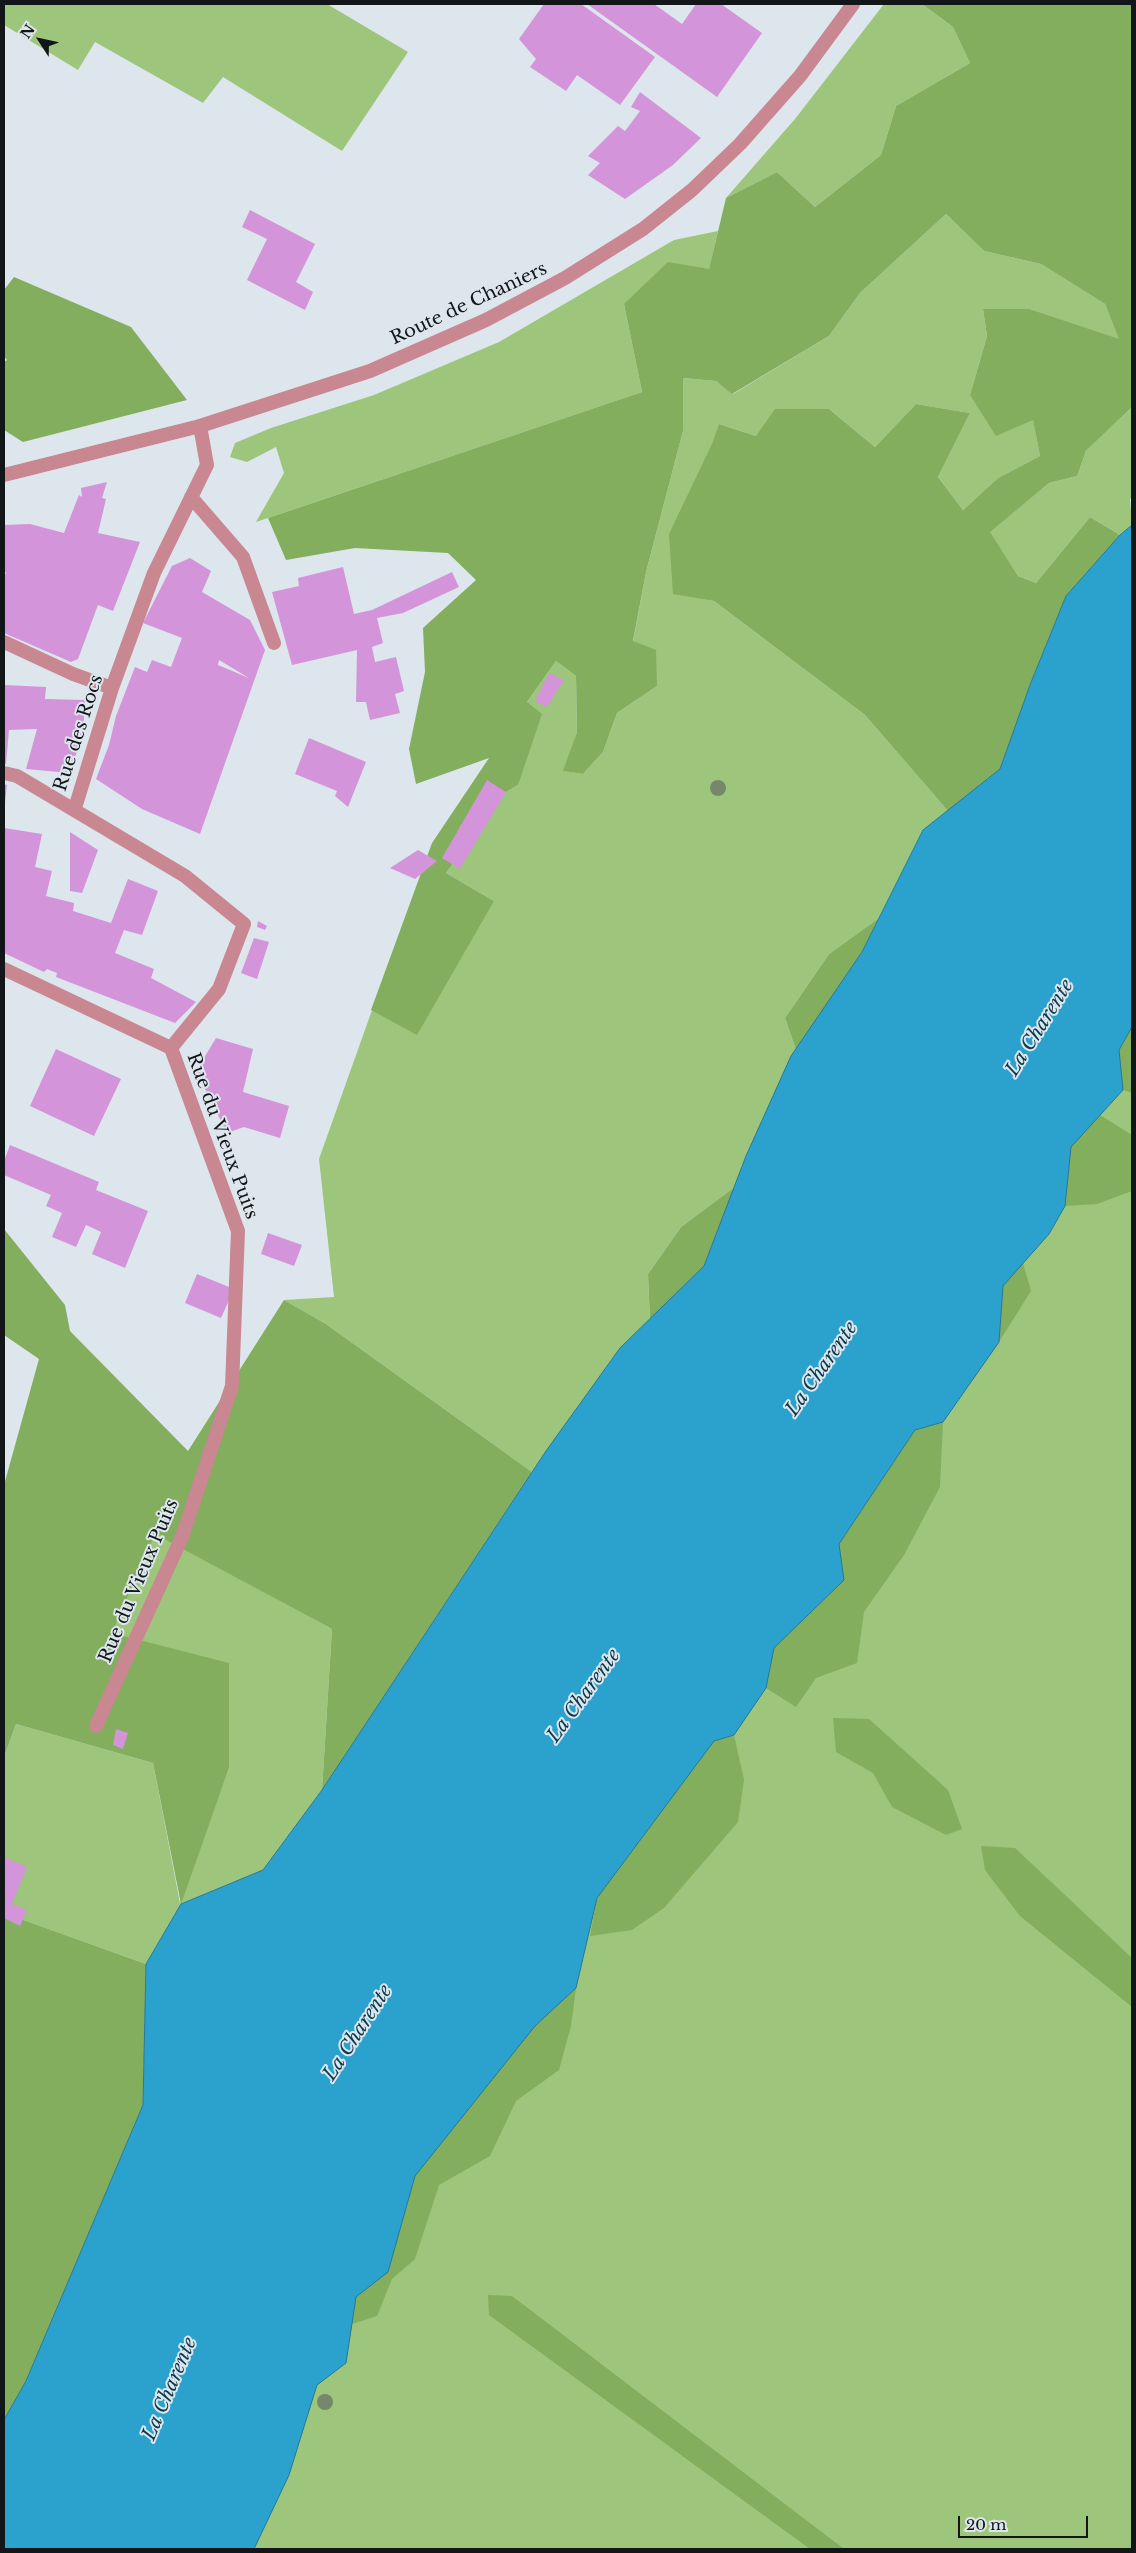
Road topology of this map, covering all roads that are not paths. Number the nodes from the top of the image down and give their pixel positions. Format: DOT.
graph roads {
  1 [pos="853,4"];
  2 [pos="200,426"];
  3 [pos="4,476"];
  4 [pos="191,497"];
  5 [pos="4,642"];
  6 [pos="274,642"];
  7 [pos="112,688"];
  8 [pos="4,773"];
  9 [pos="75,808"];
  10 [pos="4,969"];
  11 [pos="171,1048"];
  12 [pos="96,1726"];
  1 -- 2 [label="street, Route de Chaniers"];
  2 -- 3 [label="street, Route de Chaniers"];
  2 -- 4 [label="street, Rue des Rocs"];
  4 -- 6 [label="street"];
  4 -- 7 [label="street, Rue des Rocs"];
  5 -- 7 [label="street"];
  7 -- 9 [label="street, Rue des Rocs"];
  8 -- 9 [label="street"];
  9 -- 11 [label="street, Rue des Rocs"];
  10 -- 11 [label="street, Rue du Vieux Puits"];
  11 -- 12 [label="street, Rue du Vieux Puits"];
}
